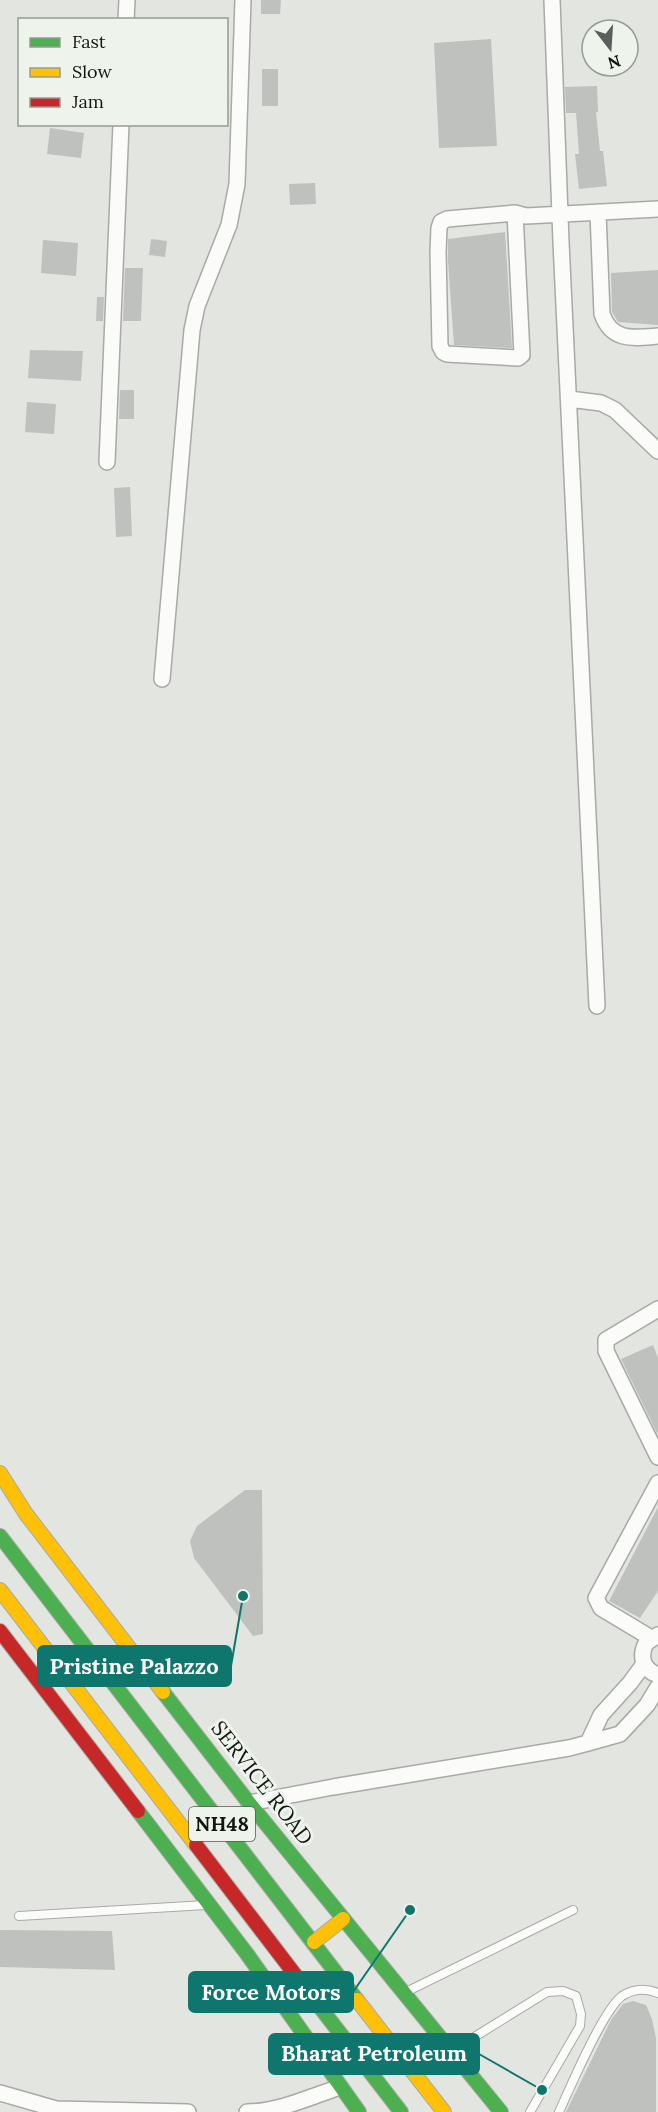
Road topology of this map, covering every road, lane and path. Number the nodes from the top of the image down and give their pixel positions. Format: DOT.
graph roads {
  1 [pos="127,0"];
  2 [pos="243,0"];
  3 [pos="552,0"];
  4 [pos="126,18"];
  5 [pos="121,126"];
  6 [pos="658,209"];
  7 [pos="598,212"];
  8 [pos="515,213"];
  9 [pos="560,214"];
  10 [pos="658,336"];
  11 [pos="568,399"];
  12 [pos="658,451"];
  13 [pos="107,462"];
  14 [pos="162,679"];
  15 [pos="597,1006"];
  16 [pos="658,1309"];
  17 [pos="658,1457"];
  18 [pos="0,1473"];
  19 [pos="658,1483"];
  20 [pos="0,1536"];
  21 [pos="0,1590"];
  22 [pos="0,1631"];
  23 [pos="655,1637"];
  24 [pos="644,1664"];
  25 [pos="658,1675"];
  26 [pos="658,1687"];
  27 [pos="588,1743"];
  28 [pos="249,1803"];
  29 [pos="209,1905"];
  30 [pos="573,1910"];
  31 [pos="19,1916"];
  32 [pos="343,1918"];
  33 [pos="314,1942"];
  34 [pos="405,1992"];
  35 [pos="658,1993"];
  36 [pos="451,2051"];
  37 [pos="340,2087"];
  38 [pos="0,2092"];
  39 [pos="188,2112"];
  40 [pos="247,2112"];
  41 [pos="359,2112"];
  42 [pos="401,2112"];
  43 [pos="444,2112"];
  44 [pos="501,2112"];
  45 [pos="530,2112"];
  46 [pos="559,2112"];
  1 -- 4 [label="street"];
  2 -- 14 [label="street"];
  3 -- 9 [label="street"];
  5 -- 13 [label="street"];
  6 -- 7 [label="street"];
  7 -- 9 [label="street"];
  7 -- 10 [label="street"];
  8 -- 8 [label="street"];
  8 -- 9 [label="street"];
  9 -- 11 [label="street"];
  11 -- 12 [label="street"];
  11 -- 15 [label="street"];
  16 -- 17 [label="street"];
  18 -- 28 [label="main road, SERVICE ROAD"];
  19 -- 23 [label="street"];
  20 -- 33 [label="main road, NH48"];
  21 -- 42 [label="main road, NH48"];
  22 -- 29 [label="main road"];
  23 -- 24 [label="street"];
  24 -- 25 [label="street"];
  24 -- 27 [label="street"];
  26 -- 27 [label="street"];
  27 -- 28 [label="street"];
  28 -- 32 [label="main road, SERVICE ROAD"];
  29 -- 31 [label="lane"];
  29 -- 37 [label="main road"];
  30 -- 34 [label="lane"];
  32 -- 33 [label="main road"];
  32 -- 34 [label="main road, SERVICE ROAD"];
  33 -- 43 [label="main road, NH48"];
  34 -- 36 [label="main road, SERVICE ROAD"];
  35 -- 46 [label="lane"];
  36 -- 44 [label="main road, SERVICE ROAD"];
  36 -- 45 [label="lane"];
  37 -- 40 [label="street"];
  37 -- 41 [label="main road"];
  38 -- 39 [label="street"];
}
